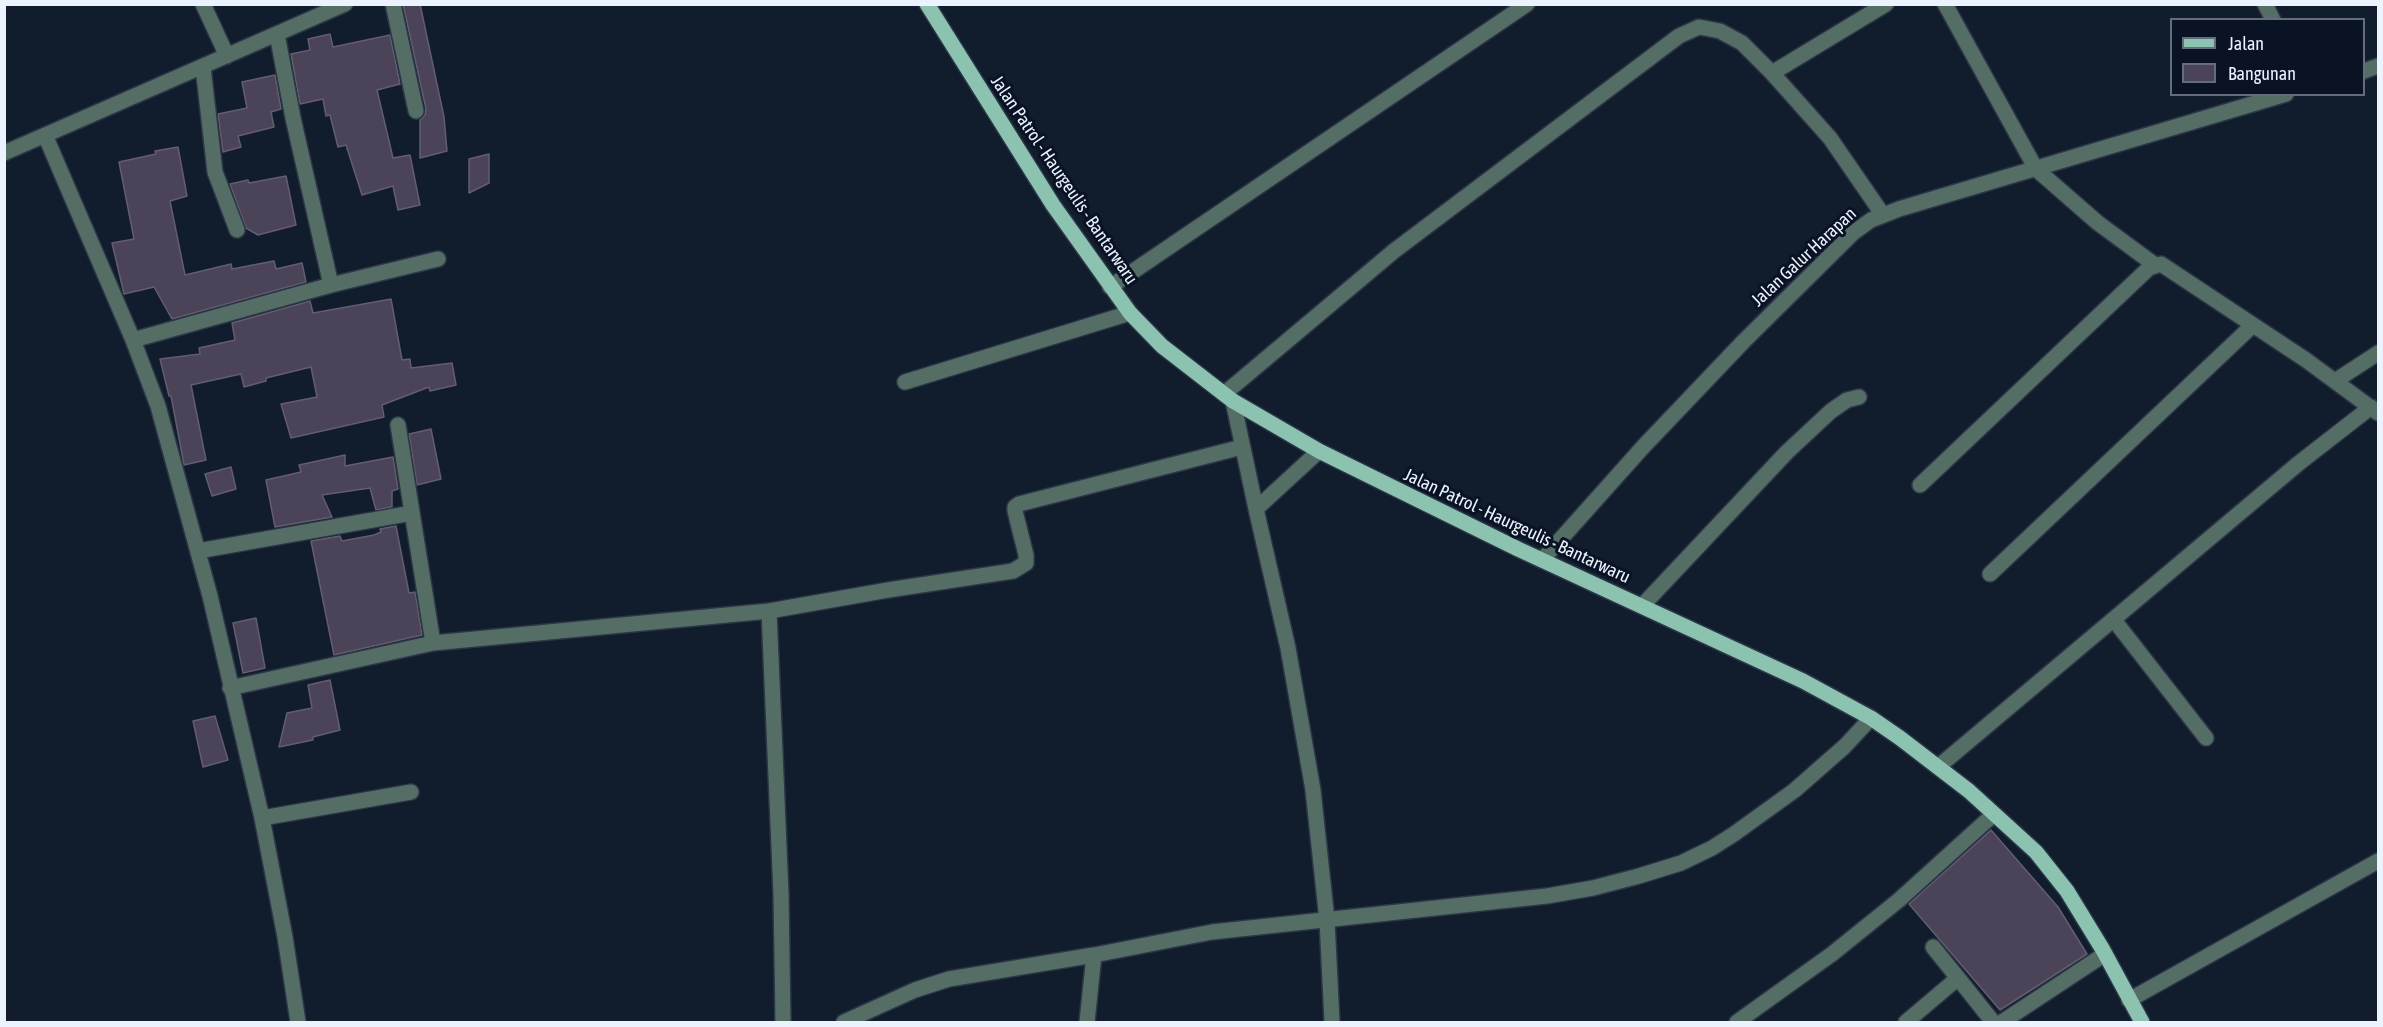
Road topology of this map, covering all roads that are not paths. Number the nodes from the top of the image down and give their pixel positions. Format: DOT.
graph roads {
  1 [pos="203,4"];
  2 [pos="345,4"];
  3 [pos="393,4"];
  4 [pos="927,4"];
  5 [pos="1527,4"];
  6 [pos="1886,4"];
  7 [pos="1945,4"];
  8 [pos="2265,4"];
  9 [pos="2272,18"];
  10 [pos="278,34"];
  11 [pos="227,56"];
  12 [pos="202,67"];
  13 [pos="1772,73"];
  14 [pos="2279,96"];
  15 [pos="416,111"];
  16 [pos="45,135"];
  17 [pos="4,153"];
  18 [pos="2036,169"];
  19 [pos="1882,215"];
  20 [pos="237,231"];
  21 [pos="438,259"];
  22 [pos="2155,265"];
  23 [pos="331,285"];
  24 [pos="1110,287"];
  25 [pos="1130,313"];
  26 [pos="2253,325"];
  27 [pos="133,340"];
  28 [pos="2379,353"];
  29 [pos="2335,381"];
  30 [pos="905,382"];
  31 [pos="1859,396"];
  32 [pos="1228,397"];
  33 [pos="2375,410"];
  34 [pos="398,425"];
  35 [pos="1242,447"];
  36 [pos="1319,451"];
  37 [pos="1920,485"];
  38 [pos="1256,509"];
  39 [pos="412,513"];
  40 [pos="198,551"];
  41 [pos="1542,560"];
  42 [pos="1990,574"];
  43 [pos="1642,606"];
  44 [pos="769,611"];
  45 [pos="2114,620"];
  46 [pos="434,643"];
  47 [pos="230,688"];
  48 [pos="1871,718"];
  49 [pos="2206,738"];
  50 [pos="1938,766"];
  51 [pos="411,792"];
  52 [pos="1994,814"];
  53 [pos="262,818"];
  54 [pos="2379,861"];
  55 [pos="1327,920"];
  56 [pos="1933,947"];
  57 [pos="2105,954"];
  58 [pos="1094,955"];
  59 [pos="1958,978"];
  60 [pos="2129,1000"];
  61 [pos="1083,1019"];
  62 [pos="298,1023"];
  63 [pos="783,1023"];
  64 [pos="844,1023"];
  65 [pos="1332,1023"];
  66 [pos="1737,1023"];
  67 [pos="1906,1023"];
  68 [pos="1993,1023"];
  69 [pos="2002,1023"];
  70 [pos="2142,1023"];
  1 -- 11 [label="street"];
  2 -- 10 [label="street"];
  3 -- 15 [label="street"];
  4 -- 24 [label="main road, Jalan Patrol - Haurgeulis - Bantarwaru"];
  5 -- 24 [label="street"];
  6 -- 13 [label="street"];
  7 -- 18 [label="street"];
  8 -- 9 [label="street"];
  10 -- 11 [label="street"];
  10 -- 23 [label="street"];
  11 -- 12 [label="street"];
  12 -- 16 [label="street"];
  12 -- 20 [label="street"];
  13 -- 19 [label="street"];
  13 -- 32 [label="street"];
  14 -- 18 [label="street, Jalan Galur Harapan"];
  16 -- 17 [label="street"];
  16 -- 27 [label="street"];
  18 -- 19 [label="street, Jalan Galur Harapan"];
  18 -- 22 [label="street"];
  19 -- 41 [label="street, Jalan Galur Harapan"];
  21 -- 23 [label="street"];
  22 -- 26 [label="street"];
  22 -- 37 [label="street"];
  23 -- 27 [label="street"];
  24 -- 25 [label="main road, Jalan Patrol - Haurgeulis - Bantarwaru"];
  25 -- 30 [label="street"];
  25 -- 32 [label="main road, Jalan Patrol - Haurgeulis - Bantarwaru"];
  26 -- 29 [label="street"];
  26 -- 42 [label="street"];
  27 -- 40 [label="street"];
  28 -- 29 [label="street"];
  29 -- 33 [label="street"];
  31 -- 43 [label="street"];
  32 -- 35 [label="street"];
  32 -- 36 [label="main road, Jalan Patrol - Haurgeulis - Bantarwaru"];
  33 -- 45 [label="street"];
  34 -- 39 [label="street"];
  35 -- 38 [label="street"];
  35 -- 44 [label="street"];
  36 -- 38 [label="street"];
  36 -- 41 [label="main road, Jalan Patrol - Haurgeulis - Bantarwaru"];
  38 -- 55 [label="street"];
  39 -- 40 [label="street"];
  39 -- 46 [label="street"];
  40 -- 47 [label="street"];
  41 -- 43 [label="main road, Jalan Patrol - Haurgeulis - Bantarwaru"];
  43 -- 48 [label="main road, Jalan Patrol - Haurgeulis - Bantarwaru"];
  44 -- 46 [label="street"];
  44 -- 63 [label="street"];
  45 -- 49 [label="street"];
  45 -- 50 [label="street"];
  46 -- 47 [label="street"];
  47 -- 53 [label="street"];
  48 -- 50 [label="main road, Jalan Patrol - Haurgeulis - Bantarwaru"];
  48 -- 55 [label="street"];
  50 -- 52 [label="main road, Jalan Patrol - Haurgeulis - Bantarwaru"];
  51 -- 53 [label="street"];
  52 -- 57 [label="main road, Jalan Patrol - Haurgeulis - Bantarwaru"];
  52 -- 66 [label="street"];
  53 -- 62 [label="street"];
  54 -- 60 [label="street"];
  55 -- 58 [label="street"];
  55 -- 65 [label="street"];
  56 -- 59 [label="street"];
  57 -- 60 [label="main road, Jalan Patrol - Haurgeulis - Bantarwaru"];
  57 -- 69 [label="street"];
  58 -- 61 [label="street"];
  58 -- 64 [label="street"];
  59 -- 67 [label="street"];
  59 -- 68 [label="street"];
  60 -- 70 [label="main road, Jalan Patrol - Haurgeulis - Bantarwaru"];
}
